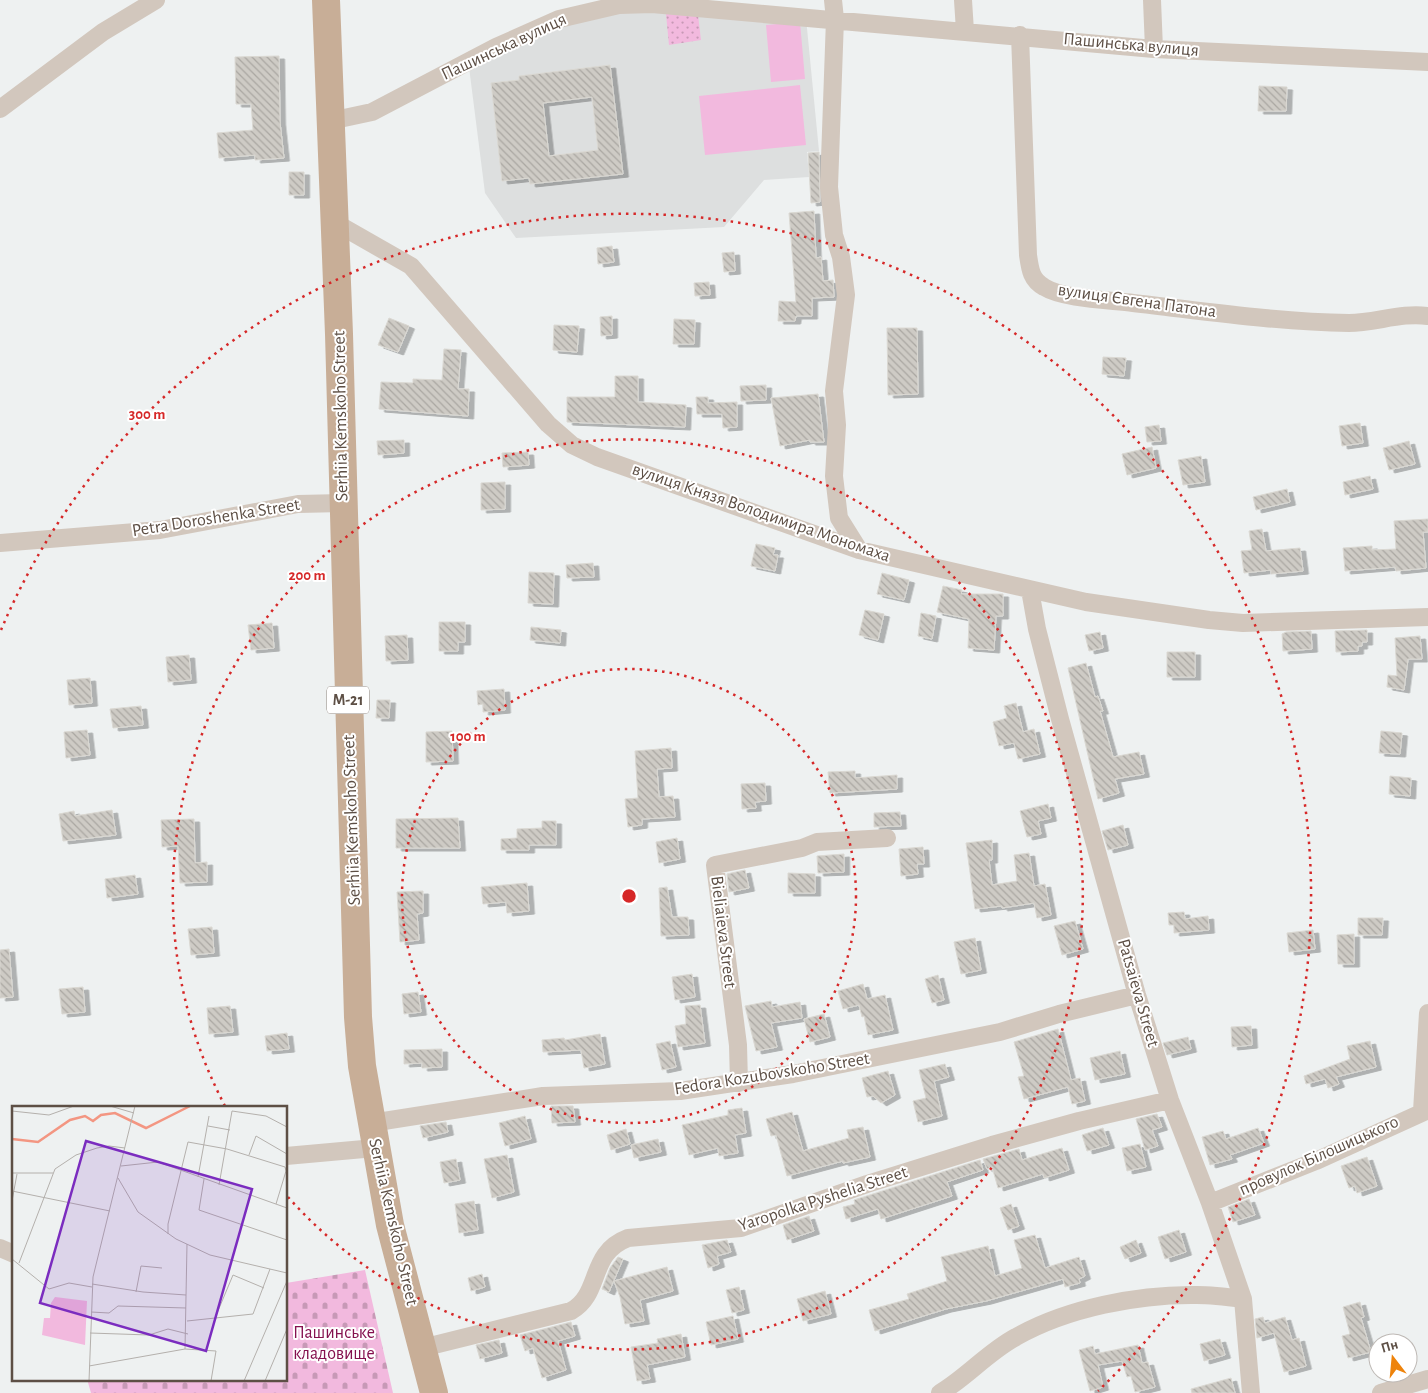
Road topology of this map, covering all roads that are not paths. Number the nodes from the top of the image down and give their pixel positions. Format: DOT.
graph roads {
  1 [pos="156,0"];
  2 [pos="326,0"];
  3 [pos="833,0"];
  4 [pos="962,0"];
  5 [pos="1152,0"];
  6 [pos="835,19"];
  7 [pos="965,31"];
  8 [pos="1020,35"];
  9 [pos="1154,49"];
  10 [pos="1428,62"];
  11 [pos="0,109"];
  12 [pos="330,121"];
  13 [pos="334,222"];
  14 [pos="1428,316"];
  15 [pos="343,503"];
  16 [pos="0,543"];
  17 [pos="859,550"];
  18 [pos="1030,590"];
  19 [pos="1428,617"];
  20 [pos="886,838"];
  21 [pos="1137,995"];
  22 [pos="1428,1013"];
  23 [pos="739,1082"];
  24 [pos="1170,1100"];
  25 [pos="1425,1110"];
  26 [pos="373,1136"];
  27 [pos="288,1156"];
  28 [pos="1210,1203"];
  29 [pos="0,1248"];
  30 [pos="12,1253"];
  31 [pos="1243,1299"];
  32 [pos="422,1348"];
  33 [pos="1428,1379"];
  34 [pos="434,1393"];
  35 [pos="940,1393"];
  36 [pos="1251,1393"];
  37 [pos="1381,1393"];
  1 -- 11 [label="street"];
  2 -- 12 [label="highway, Serhiia Kemskoho Street / М-21"];
  3 -- 6 [label="street"];
  4 -- 7 [label="street"];
  5 -- 9 [label="street"];
  6 -- 7 [label="street, Пашинська вулиця"];
  6 -- 12 [label="street, Пашинська вулиця"];
  6 -- 17 [label="street"];
  7 -- 8 [label="street, Пашинська вулиця"];
  8 -- 9 [label="street, Пашинська вулиця"];
  8 -- 14 [label="street, вулиця Євгена Патона"];
  9 -- 10 [label="street, Пашинська вулиця"];
  12 -- 13 [label="highway, Serhiia Kemskoho Street / М-21"];
  13 -- 15 [label="highway, Serhiia Kemskoho Street / М-21"];
  13 -- 17 [label="street, вулиця Князя Володимира Мономаха"];
  15 -- 16 [label="street, Petra Doroshenka Street"];
  15 -- 26 [label="highway, Serhiia Kemskoho Street / М-21"];
  17 -- 18 [label="street, вулиця Князя Володимира Мономаха"];
  18 -- 19 [label="street, вулиця Князя Володимира Мономаха"];
  18 -- 21 [label="street, Patsaieva Street"];
  20 -- 23 [label="street, Bieliaieva Street"];
  21 -- 23 [label="street, Fedora Kozubovskoho Street"];
  21 -- 24 [label="street, Patsaieva Street"];
  22 -- 25 [label="street"];
  23 -- 26 [label="street, Fedora Kozubovskoho Street"];
  24 -- 28 [label="street, Patsaieva Street"];
  24 -- 32 [label="street, Yaropolka Pyshelia Street"];
  25 -- 28 [label="street, провулок Білошицького"];
  26 -- 27 [label="street, Fedora Kozubovskoho Street"];
  26 -- 32 [label="highway, Serhiia Kemskoho Street / М-21"];
  28 -- 31 [label="street, Patsaieva Street"];
  29 -- 30 [label="street"];
  31 -- 35 [label="street"];
  31 -- 36 [label="street, Patsaieva Street"];
  32 -- 34 [label="highway, Serhiia Kemskoho Street / М-21"];
  33 -- 37 [label="street"];
}
